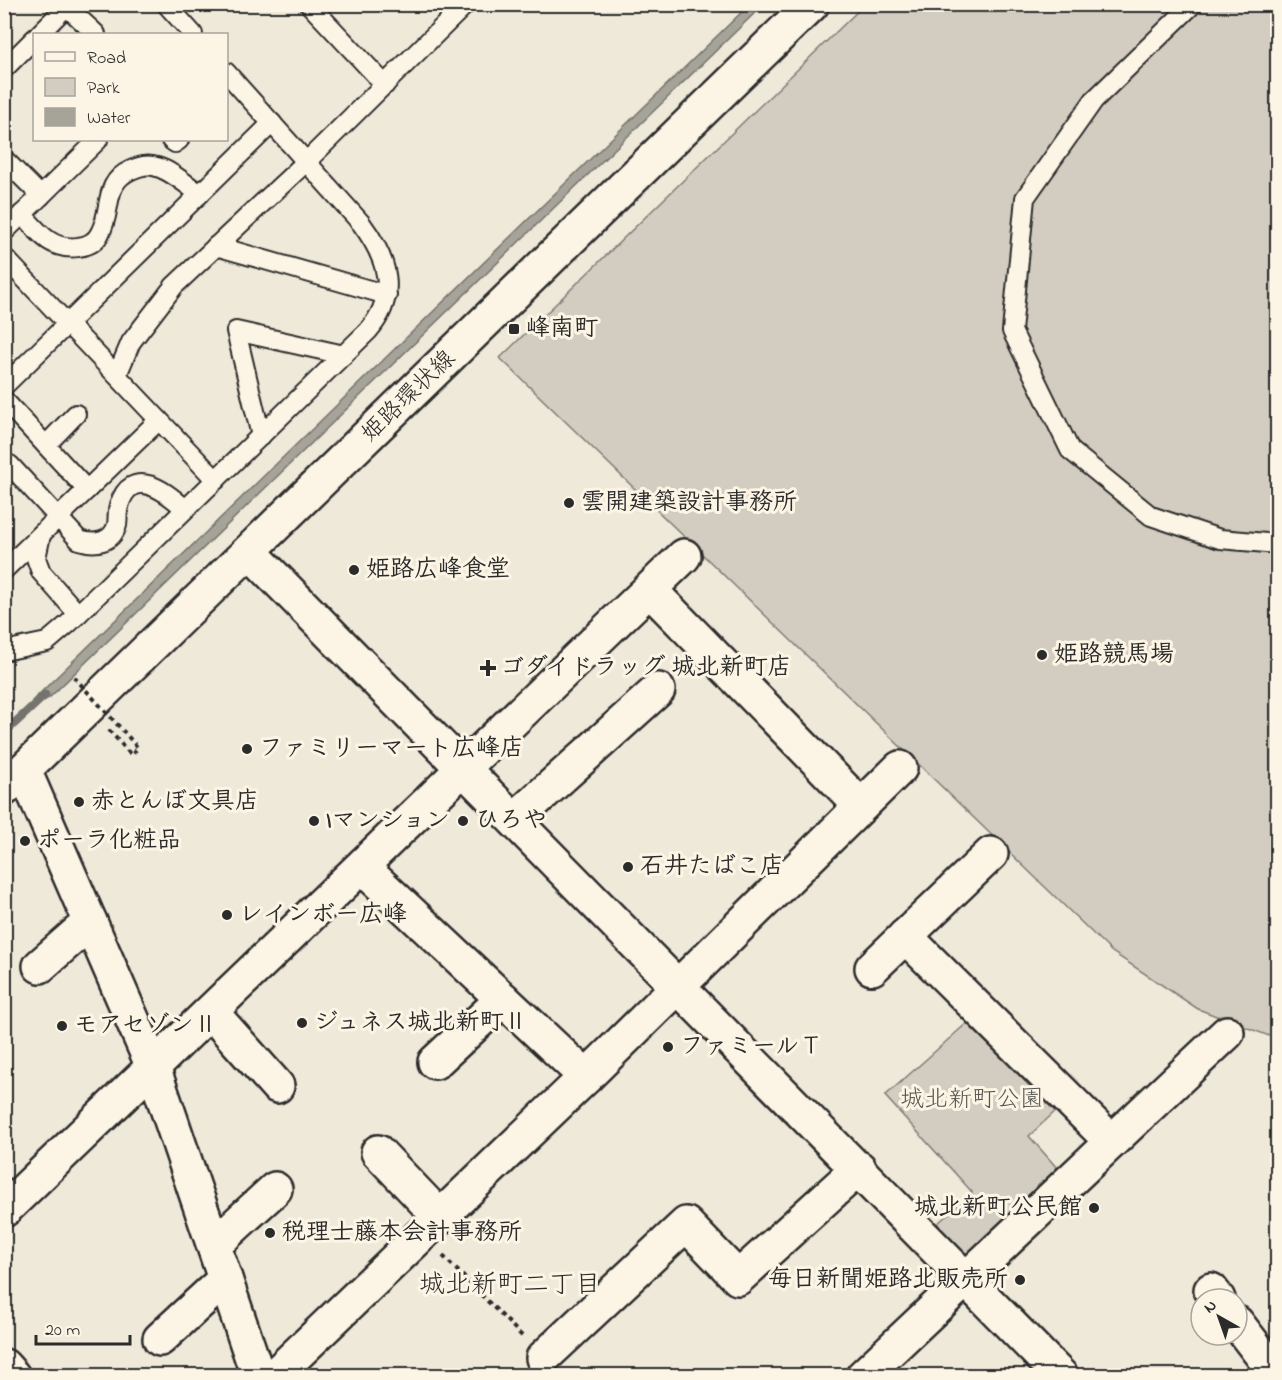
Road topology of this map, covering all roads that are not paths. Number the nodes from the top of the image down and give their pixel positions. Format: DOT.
graph roads {
  1 [pos="166,4"];
  2 [pos="309,4"];
  3 [pos="466,4"];
  4 [pos="812,4"];
  5 [pos="1193,4"];
  6 [pos="68,6"];
  7 [pos="40,33"];
  8 [pos="95,33"];
  9 [pos="192,33"];
  10 [pos="33,40"];
  11 [pos="4,69"];
  12 [pos="230,83"];
  13 [pos="385,86"];
  14 [pos="272,123"];
  15 [pos="97,141"];
  16 [pos="4,159"];
  17 [pos="306,162"];
  18 [pos="200,194"];
  19 [pos="41,196"];
  20 [pos="22,214"];
  21 [pos="4,232"];
  22 [pos="216,246"];
  23 [pos="4,256"];
  24 [pos="387,295"];
  25 [pos="68,324"];
  26 [pos="344,355"];
  27 [pos="117,375"];
  28 [pos="4,386"];
  29 [pos="4,400"];
  30 [pos="76,414"];
  31 [pos="159,420"];
  32 [pos="261,436"];
  33 [pos="46,445"];
  34 [pos="4,470"];
  35 [pos="216,480"];
  36 [pos="87,490"];
  37 [pos="185,509"];
  38 [pos="58,518"];
  39 [pos="41,535"];
  40 [pos="1278,544"];
  41 [pos="250,552"];
  42 [pos="684,556"];
  43 [pos="4,570"];
  44 [pos="650,590"];
  45 [pos="78,614"];
  46 [pos="4,651"];
  47 [pos="658,690"];
  48 [pos="464,767"];
  49 [pos="900,768"];
  50 [pos="14,779"];
  51 [pos="860,806"];
  52 [pos="515,819"];
  53 [pos="991,854"];
  54 [pos="363,868"];
  55 [pos="90,922"];
  56 [pos="905,936"];
  57 [pos="40,966"];
  58 [pos="872,968"];
  59 [pos="679,985"];
  60 [pos="503,999"];
  61 [pos="211,1012"];
  62 [pos="1227,1033"];
  63 [pos="435,1062"];
  64 [pos="153,1067"];
  65 [pos="586,1077"];
  66 [pos="277,1086"];
  67 [pos="1111,1141"];
  68 [pos="378,1152"];
  69 [pos="859,1168"];
  70 [pos="275,1189"];
  71 [pos="4,1210"];
  72 [pos="431,1225"];
  73 [pos="214,1245"];
  74 [pos="966,1277"];
  75 [pos="225,1279"];
  76 [pos="159,1339"];
  77 [pos="1249,1341"];
  78 [pos="543,1358"];
  79 [pos="1265,1364"];
  80 [pos="4,1366"];
  81 [pos="13,1376"];
  82 [pos="258,1376"];
  83 [pos="274,1376"];
  84 [pos="863,1376"];
  85 [pos="1061,1376"];
  1 -- 9 [label="lane"];
  2 -- 13 [label="lane"];
  3 -- 13 [label="lane"];
  4 -- 41 [label="street, 姫路環状線"];
  5 -- 40 [label="lane"];
  6 -- 7 [label="lane"];
  6 -- 8 [label="lane"];
  10 -- 11 [label="lane"];
  12 -- 14 [label="lane"];
  13 -- 17 [label="lane"];
  14 -- 17 [label="lane"];
  14 -- 18 [label="lane"];
  15 -- 19 [label="lane"];
  16 -- 19 [label="lane"];
  17 -- 22 [label="lane"];
  17 -- 24 [label="lane"];
  18 -- 20 [label="lane"];
  18 -- 25 [label="lane"];
  19 -- 20 [label="lane"];
  20 -- 21 [label="lane"];
  22 -- 24 [label="lane"];
  22 -- 27 [label="lane"];
  23 -- 25 [label="lane"];
  24 -- 26 [label="lane"];
  25 -- 27 [label="lane"];
  25 -- 28 [label="lane"];
  26 -- 32 [label="lane"];
  26 -- 32 [label="lane"];
  27 -- 31 [label="lane"];
  29 -- 33 [label="lane"];
  30 -- 33 [label="lane"];
  31 -- 35 [label="lane"];
  31 -- 36 [label="lane"];
  32 -- 35 [label="lane"];
  33 -- 36 [label="lane"];
  34 -- 38 [label="lane"];
  35 -- 37 [label="lane"];
  36 -- 38 [label="lane"];
  37 -- 38 [label="lane"];
  37 -- 45 [label="lane"];
  38 -- 39 [label="lane"];
  39 -- 43 [label="lane"];
  39 -- 45 [label="lane"];
  41 -- 48 [label="street"];
  41 -- 50 [label="street, 姫路環状線"];
  42 -- 44 [label="street"];
  44 -- 48 [label="street"];
  44 -- 51 [label="street"];
  45 -- 46 [label="lane"];
  47 -- 52 [label="street"];
  48 -- 52 [label="street"];
  48 -- 54 [label="street"];
  49 -- 51 [label="street"];
  50 -- 55 [label="street"];
  51 -- 59 [label="street"];
  52 -- 59 [label="street"];
  53 -- 56 [label="street"];
  54 -- 60 [label="street"];
  54 -- 61 [label="street"];
  55 -- 57 [label="street"];
  55 -- 64 [label="street"];
  56 -- 58 [label="street"];
  56 -- 67 [label="street"];
  59 -- 65 [label="street"];
  59 -- 69 [label="street"];
  60 -- 63 [label="street"];
  60 -- 65 [label="street"];
  61 -- 64 [label="street"];
  61 -- 66 [label="street"];
  62 -- 67 [label="street"];
  64 -- 71 [label="street"];
  64 -- 73 [label="street"];
  65 -- 72 [label="street"];
  67 -- 74 [label="street"];
  68 -- 72 [label="street"];
  69 -- 74 [label="street"];
  69 -- 78 [label="street"];
  70 -- 73 [label="street"];
  72 -- 83 [label="street"];
  73 -- 75 [label="street"];
  74 -- 84 [label="street"];
  74 -- 85 [label="street"];
  75 -- 76 [label="street"];
  75 -- 82 [label="street"];
  77 -- 79 [label="street"];
  80 -- 81 [label="street"];
}
